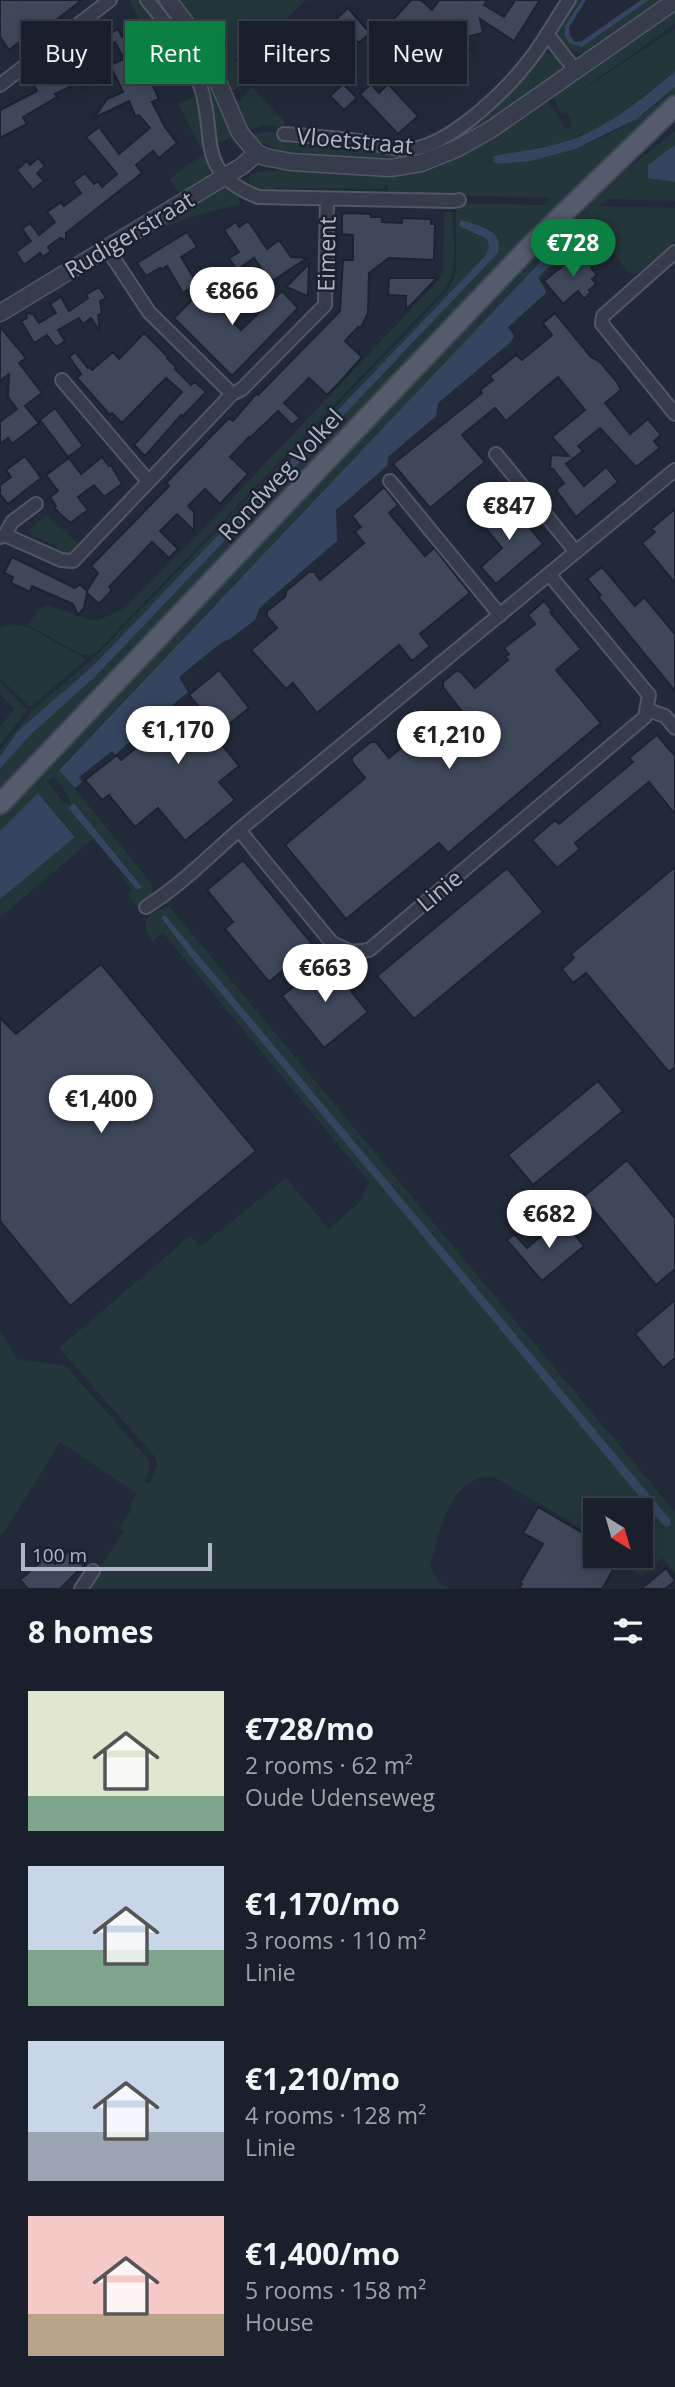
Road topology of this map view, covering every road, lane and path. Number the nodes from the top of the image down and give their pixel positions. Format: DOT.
graph roads {
  1 [pos="110,0"];
  2 [pos="147,0"];
  3 [pos="168,0"];
  4 [pos="569,0"];
  5 [pos="675,1"];
  6 [pos="547,34"];
  7 [pos="576,71"];
  8 [pos="2,79"];
  9 [pos="675,106"];
  10 [pos="675,123"];
  11 [pos="284,134"];
  12 [pos="257,153"];
  13 [pos="225,176"];
  14 [pos="599,180"];
  15 [pos="327,199"];
  16 [pos="459,200"];
  17 [pos="107,247"];
  18 [pos="675,252"];
  19 [pos="0,313"];
  20 [pos="62,380"];
  21 [pos="232,394"];
  22 [pos="675,414"];
  23 [pos="496,454"];
  24 [pos="675,470"];
  25 [pos="148,481"];
  26 [pos="390,481"];
  27 [pos="36,504"];
  28 [pos="3,536"];
  29 [pos="576,552"];
  30 [pos="549,574"];
  31 [pos="500,615"];
  32 [pos="648,710"];
  33 [pos="675,728"];
  34 [pos="0,804"];
  35 [pos="239,830"];
  36 [pos="146,907"];
  37 [pos="93,1571"];
  38 [pos="81,1589"];
  1 -- 8 [label="street"];
  2 -- 13 [label="street"];
  3 -- 12 [label="street"];
  4 -- 6 [label="street, Vloetstraat"];
  5 -- 7 [label="street"];
  6 -- 7 [label="street"];
  6 -- 11 [label="street, Vloetstraat"];
  7 -- 12 [label="street"];
  9 -- 14 [label="main road, Rondweg Volkel"];
  10 -- 14 [label="main road, Rondweg Volkel"];
  12 -- 13 [label="street, Rudigerstraat"];
  13 -- 15 [label="street"];
  13 -- 17 [label="street, Rudigerstraat"];
  14 -- 34 [label="main road, Rondweg Volkel"];
  15 -- 16 [label="street"];
  15 -- 21 [label="street, Eiment"];
  17 -- 19 [label="street, Rudigerstraat"];
  17 -- 21 [label="street"];
  18 -- 22 [label="street"];
  20 -- 25 [label="street"];
  21 -- 25 [label="street, Eiment"];
  23 -- 29 [label="street"];
  24 -- 29 [label="street"];
  25 -- 28 [label="street, Eiment"];
  26 -- 31 [label="street"];
  27 -- 28 [label="street, Eiment"];
  29 -- 30 [label="street"];
  30 -- 31 [label="street"];
  30 -- 32 [label="street"];
  31 -- 35 [label="street"];
  32 -- 33 [label="street"];
  32 -- 35 [label="street, Linie"];
  35 -- 36 [label="street"];
  37 -- 38 [label="street"];
}
